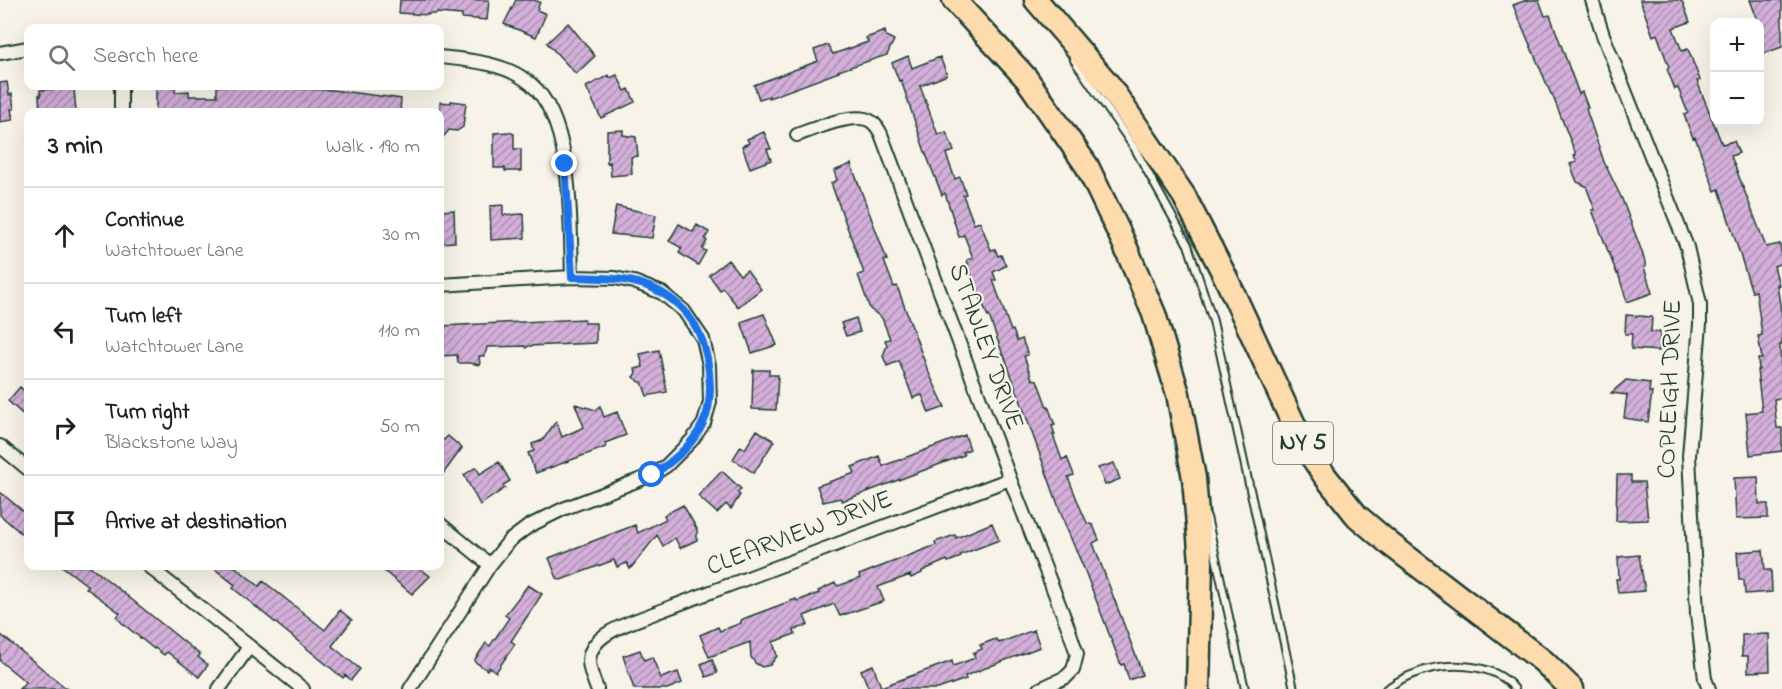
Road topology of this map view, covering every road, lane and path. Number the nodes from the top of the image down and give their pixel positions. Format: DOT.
graph roads {
  1 [pos="954,0"];
  2 [pos="1034,0"];
  3 [pos="1592,0"];
  4 [pos="1058,37"];
  5 [pos="24,49"];
  6 [pos="0,53"];
  7 [pos="1071,56"];
  8 [pos="444,57"];
  9 [pos="121,90"];
  10 [pos="121,108"];
  11 [pos="798,135"];
  12 [pos="572,277"];
  13 [pos="444,285"];
  14 [pos="1178,396"];
  15 [pos="0,446"];
  16 [pos="24,466"];
  17 [pos="1010,479"];
  18 [pos="1203,500"];
  19 [pos="1206,511"];
  20 [pos="444,527"];
  21 [pos="490,565"];
  22 [pos="153,570"];
  23 [pos="249,647"];
  24 [pos="1526,649"];
  25 [pos="219,689"];
  26 [pos="303,689"];
  27 [pos="410,689"];
  28 [pos="597,689"];
  29 [pos="1040,689"];
  30 [pos="1198,689"];
  31 [pos="1245,689"];
  32 [pos="1294,689"];
  33 [pos="1386,689"];
  34 [pos="1515,689"];
  35 [pos="1549,689"];
  36 [pos="1572,689"];
  37 [pos="1709,689"];
  1 -- 14 [label="highway"];
  2 -- 4 [label="lane"];
  2 -- 24 [label="highway, NY 5"];
  3 -- 37 [label="street, COPLEIGH DRIVE"];
  5 -- 6 [label="street"];
  7 -- 32 [label="lane"];
  8 -- 12 [label="street"];
  9 -- 10 [label="street"];
  11 -- 17 [label="street, STANLEY DRIVE"];
  12 -- 13 [label="street"];
  12 -- 21 [label="street"];
  14 -- 18 [label="lane"];
  14 -- 30 [label="highway"];
  15 -- 16 [label="street"];
  17 -- 28 [label="street, CLEARVIEW DRIVE"];
  17 -- 29 [label="street, STANLEY DRIVE"];
  19 -- 31 [label="lane"];
  20 -- 21 [label="street"];
  21 -- 27 [label="street"];
  22 -- 23 [label="street"];
  23 -- 25 [label="street"];
  23 -- 26 [label="street"];
  24 -- 35 [label="highway"];
  24 -- 36 [label="highway, NY 5"];
  33 -- 34 [label="lane"];
}
